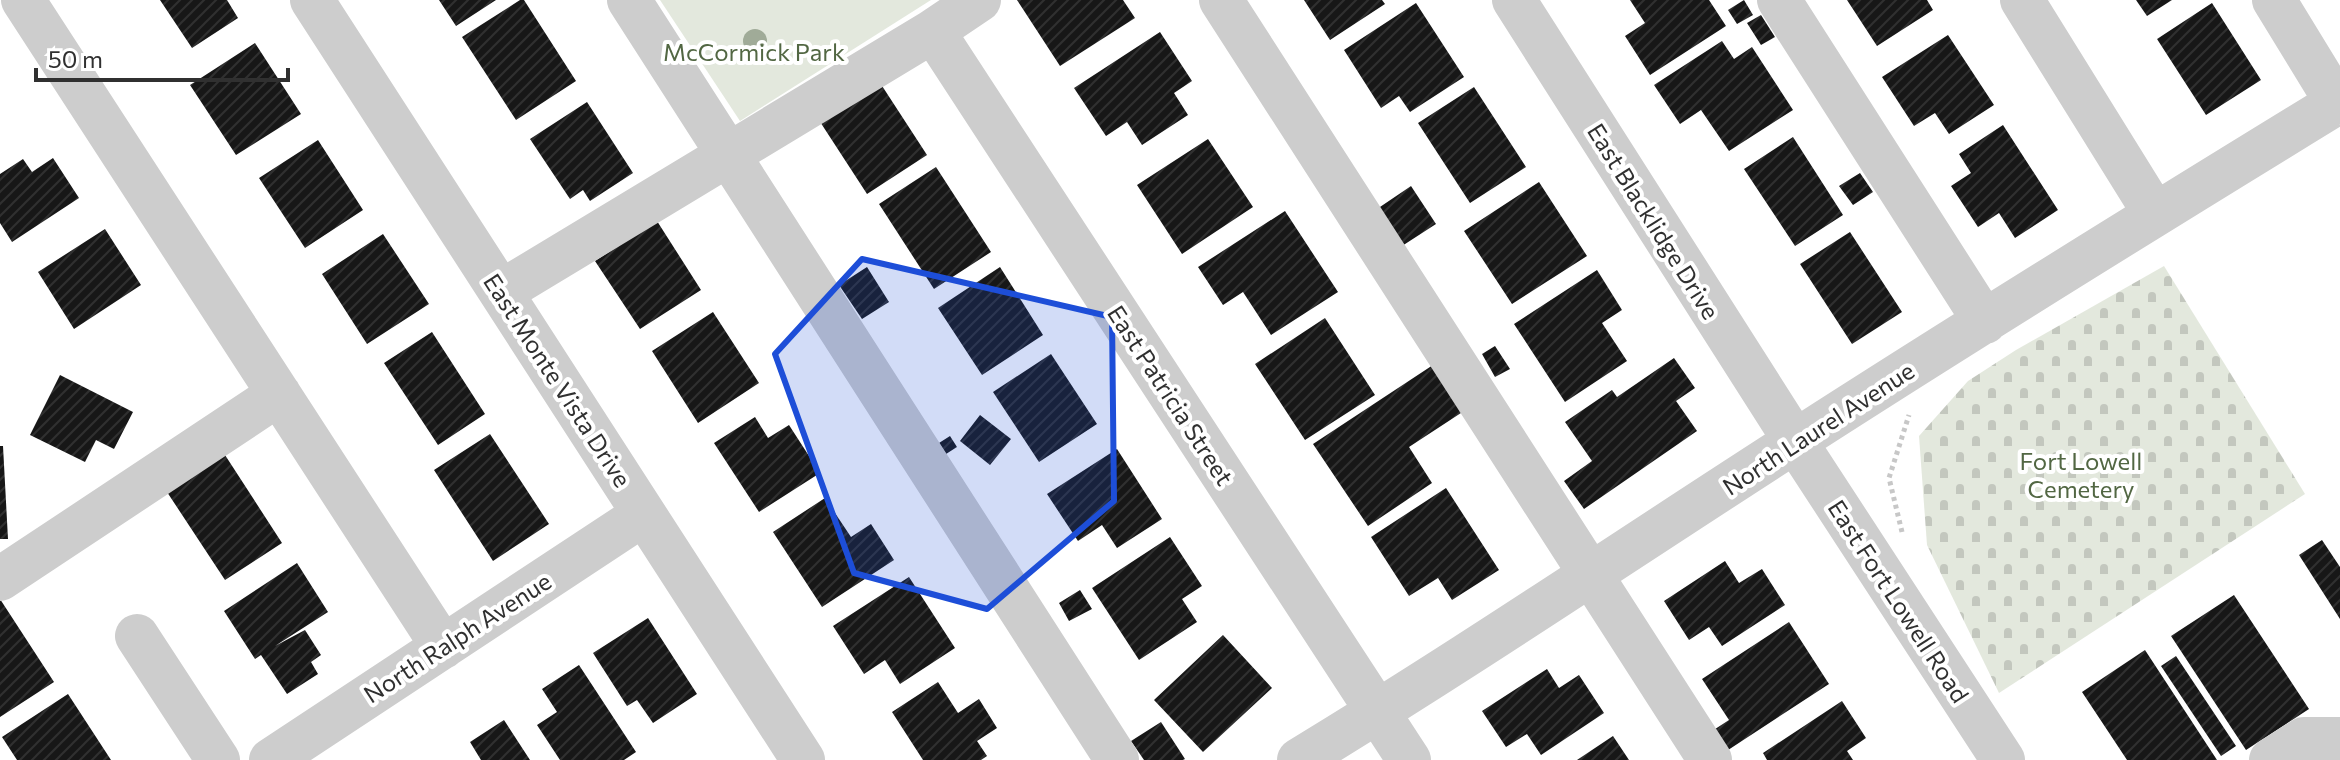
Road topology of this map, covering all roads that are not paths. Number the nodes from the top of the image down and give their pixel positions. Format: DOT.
graph roads {
  1 [pos="23,0"];
  2 [pos="312,0"];
  3 [pos="629,0"];
  4 [pos="979,0"];
  5 [pos="1221,0"];
  6 [pos="1514,0"];
  7 [pos="1779,0"];
  8 [pos="2022,0"];
  9 [pos="2274,0"];
  10 [pos="933,31"];
  11 [pos="2339,102"];
  12 [pos="727,153"];
  13 [pos="2155,214"];
  14 [pos="501,292"];
  15 [pos="1985,322"];
  16 [pos="279,394"];
  17 [pos="1795,441"];
  18 [pos="644,514"];
  19 [pos="1591,574"];
  20 [pos="0,579"];
  21 [pos="137,636"];
  22 [pos="443,647"];
  23 [pos="1378,712"];
  24 [pos="2340,739"];
  25 [pos="788,755"];
  26 [pos="218,760"];
  27 [pos="271,760"];
  28 [pos="1117,760"];
  29 [pos="1299,760"];
  30 [pos="1409,760"];
  31 [pos="1710,760"];
  32 [pos="2003,760"];
  33 [pos="2271,760"];
  1 -- 16 [label="street"];
  2 -- 14 [label="street, East Monte Vista Drive"];
  3 -- 12 [label="street"];
  4 -- 10 [label="street"];
  5 -- 19 [label="street"];
  6 -- 17 [label="street, East Blacklidge Drive"];
  7 -- 15 [label="street"];
  8 -- 13 [label="street"];
  9 -- 11 [label="street"];
  10 -- 12 [label="street"];
  10 -- 23 [label="street, East Patricia Street"];
  11 -- 13 [label="street, North Laurel Avenue"];
  12 -- 14 [label="street"];
  12 -- 28 [label="street"];
  13 -- 15 [label="street, North Laurel Avenue"];
  14 -- 18 [label="street, East Monte Vista Drive"];
  15 -- 17 [label="street, North Laurel Avenue"];
  16 -- 20 [label="street"];
  16 -- 22 [label="street"];
  17 -- 19 [label="street, North Laurel Avenue"];
  17 -- 32 [label="street, East Fort Lowell Road"];
  18 -- 22 [label="street, North Ralph Avenue"];
  18 -- 25 [label="street, East Monte Vista Drive"];
  19 -- 23 [label="street, North Laurel Avenue"];
  19 -- 31 [label="street"];
  21 -- 26 [label="street"];
  22 -- 27 [label="street, North Ralph Avenue"];
  23 -- 29 [label="street, North Laurel Avenue"];
  23 -- 30 [label="street, East Patricia Street"];
  24 -- 33 [label="street"];
}
